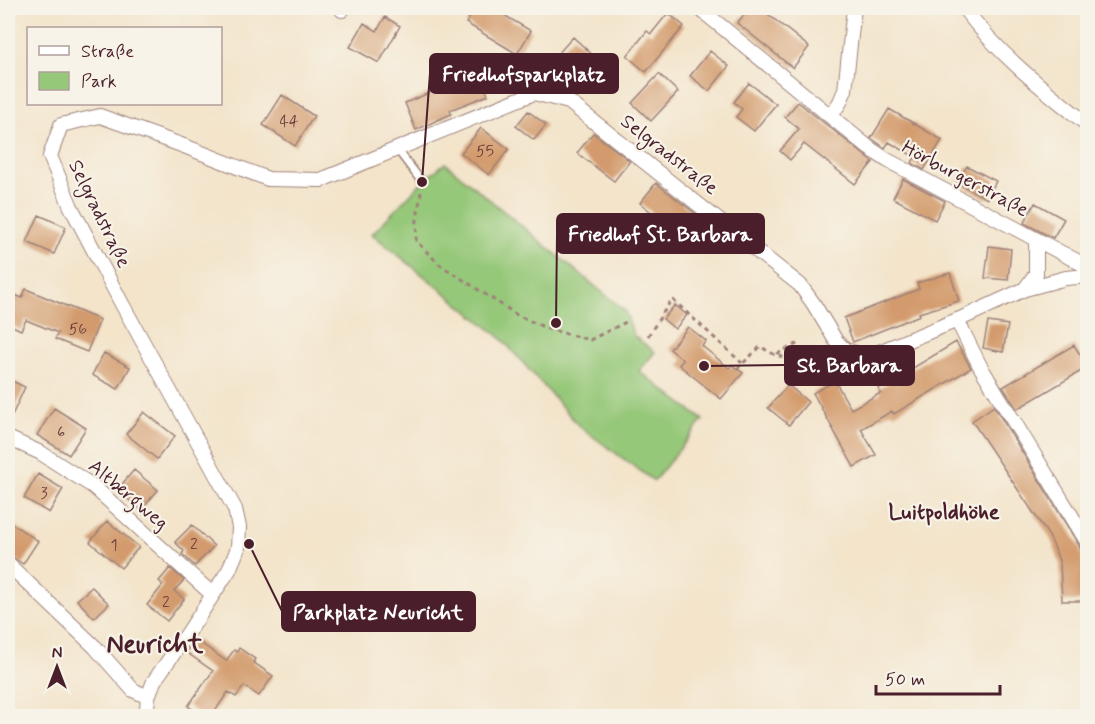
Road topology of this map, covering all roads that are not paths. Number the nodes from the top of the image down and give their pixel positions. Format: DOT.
graph roads {
  1 [pos="699,8"];
  2 [pos="854,8"];
  3 [pos="964,8"];
  4 [pos="831,116"];
  5 [pos="1088,125"];
  6 [pos="397,149"];
  7 [pos="422,182"];
  8 [pos="1036,240"];
  9 [pos="1088,267"];
  10 [pos="1088,276"];
  11 [pos="1025,289"];
  12 [pos="957,320"];
  13 [pos="8,438"];
  14 [pos="1088,543"];
  15 [pos="8,564"];
  16 [pos="213,595"];
  17 [pos="148,697"];
  18 [pos="150,717"];
  1 -- 4 [label="street, Hörburgerstraße"];
  2 -- 4 [label="street"];
  3 -- 5 [label="street"];
  4 -- 8 [label="street, Hörburgerstraße"];
  6 -- 7 [label="lane"];
  6 -- 12 [label="street, Selgradstraße"];
  6 -- 16 [label="street, Selgradstraße"];
  8 -- 9 [label="street, Hörburgerstraße"];
  8 -- 11 [label="street"];
  10 -- 11 [label="street, Selgradstraße"];
  11 -- 12 [label="street, Selgradstraße"];
  12 -- 14 [label="street"];
  13 -- 16 [label="street, Altbergweg"];
  15 -- 17 [label="street"];
  16 -- 17 [label="street"];
  17 -- 18 [label="street"];
}
